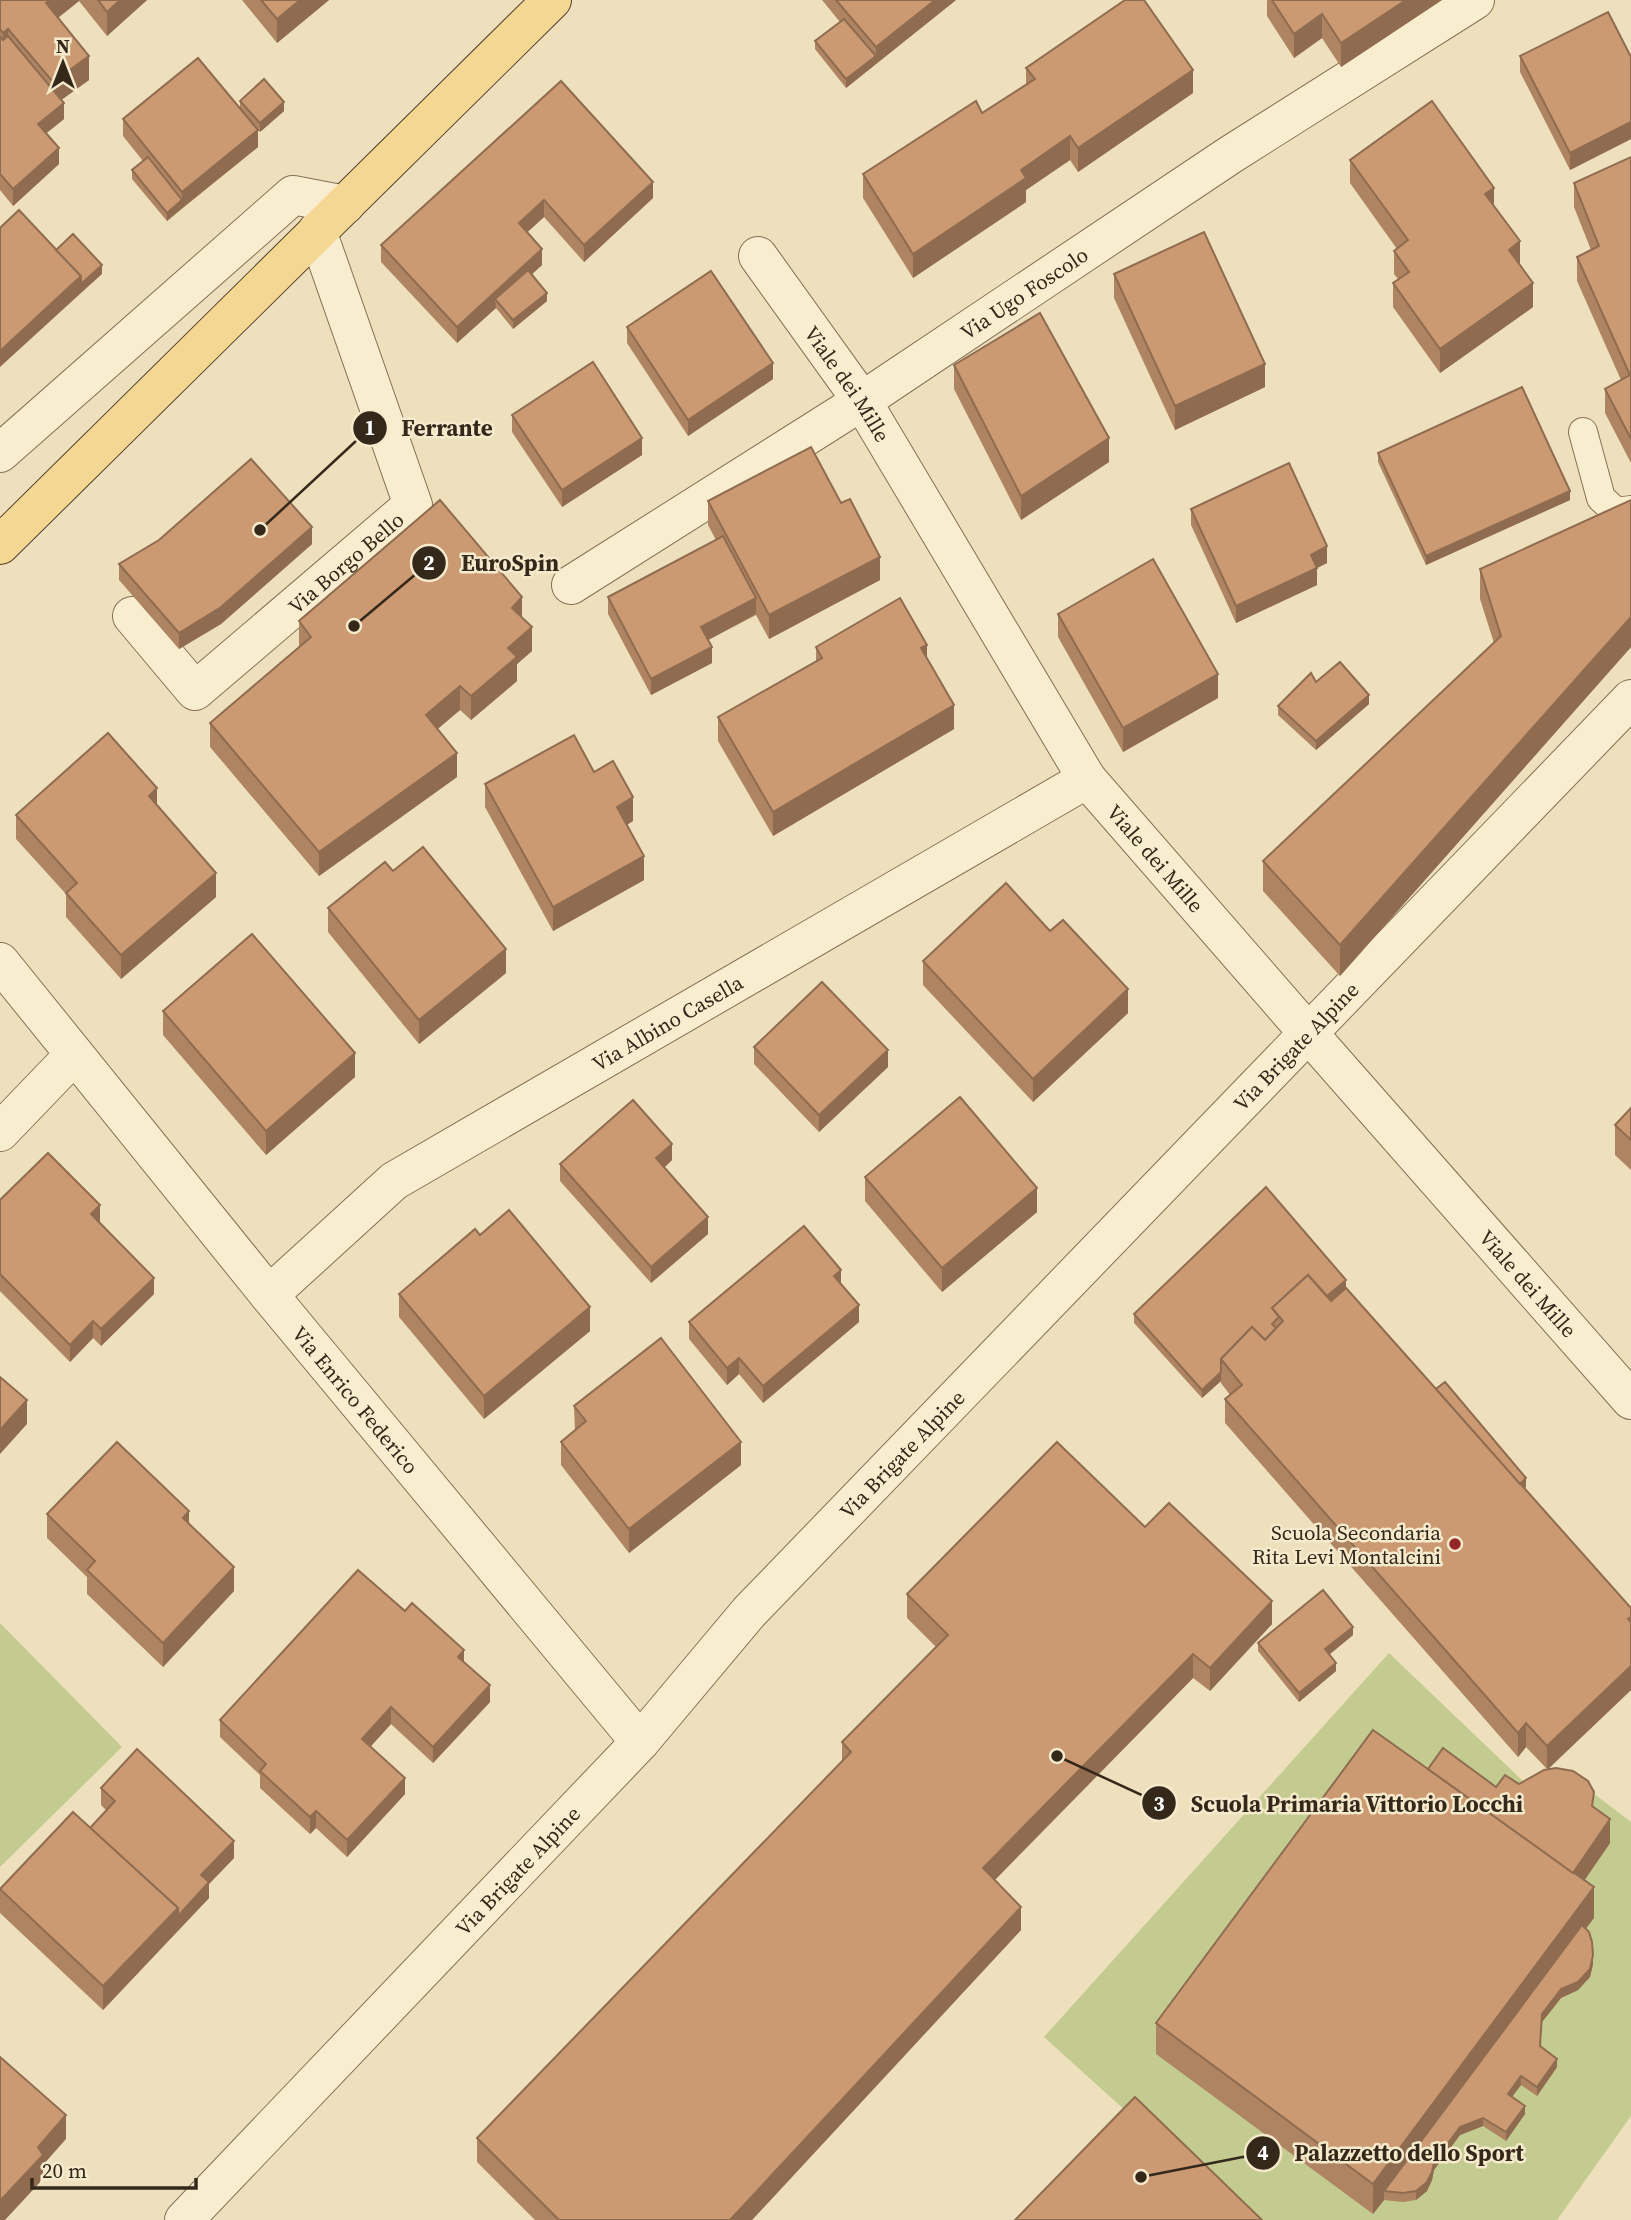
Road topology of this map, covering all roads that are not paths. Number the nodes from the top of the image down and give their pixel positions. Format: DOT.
graph roads {
  1 [pos="552,0"];
  2 [pos="1475,0"];
  3 [pos="345,205"];
  4 [pos="317,231"];
  5 [pos="758,256"];
  6 [pos="862,401"];
  7 [pos="1583,432"];
  8 [pos="0,453"];
  9 [pos="1631,510"];
  10 [pos="0,545"];
  11 [pos="570,585"];
  12 [pos="132,616"];
  13 [pos="1631,699"];
  14 [pos="1087,779"];
  15 [pos="0,962"];
  16 [pos="1309,1034"];
  17 [pos="74,1055"];
  18 [pos="0,1132"];
  19 [pos="270,1294"];
  20 [pos="1631,1400"];
  21 [pos="640,1742"];
  22 [pos="184,2220"];
  1 -- 3 [label="main road"];
  2 -- 6 [label="street, Via Ugo Foscolo"];
  3 -- 4 [label="main road"];
  3 -- 8 [label="street"];
  4 -- 10 [label="main road"];
  4 -- 12 [label="street, Via Borgo Bello"];
  5 -- 6 [label="street, Viale dei Mille"];
  6 -- 11 [label="street, Via Ugo Foscolo"];
  6 -- 14 [label="street, Viale dei Mille"];
  7 -- 9 [label="lane"];
  13 -- 16 [label="street, Via Brigate Alpine"];
  14 -- 16 [label="street, Viale dei Mille"];
  14 -- 19 [label="street, Via Albino Casella"];
  15 -- 17 [label="street, Via Enrico Federico"];
  16 -- 20 [label="street, Viale dei Mille"];
  16 -- 21 [label="street, Via Brigate Alpine"];
  17 -- 18 [label="street"];
  17 -- 19 [label="street, Via Enrico Federico"];
  19 -- 21 [label="street, Via Enrico Federico"];
  21 -- 22 [label="street, Via Brigate Alpine"];
}
